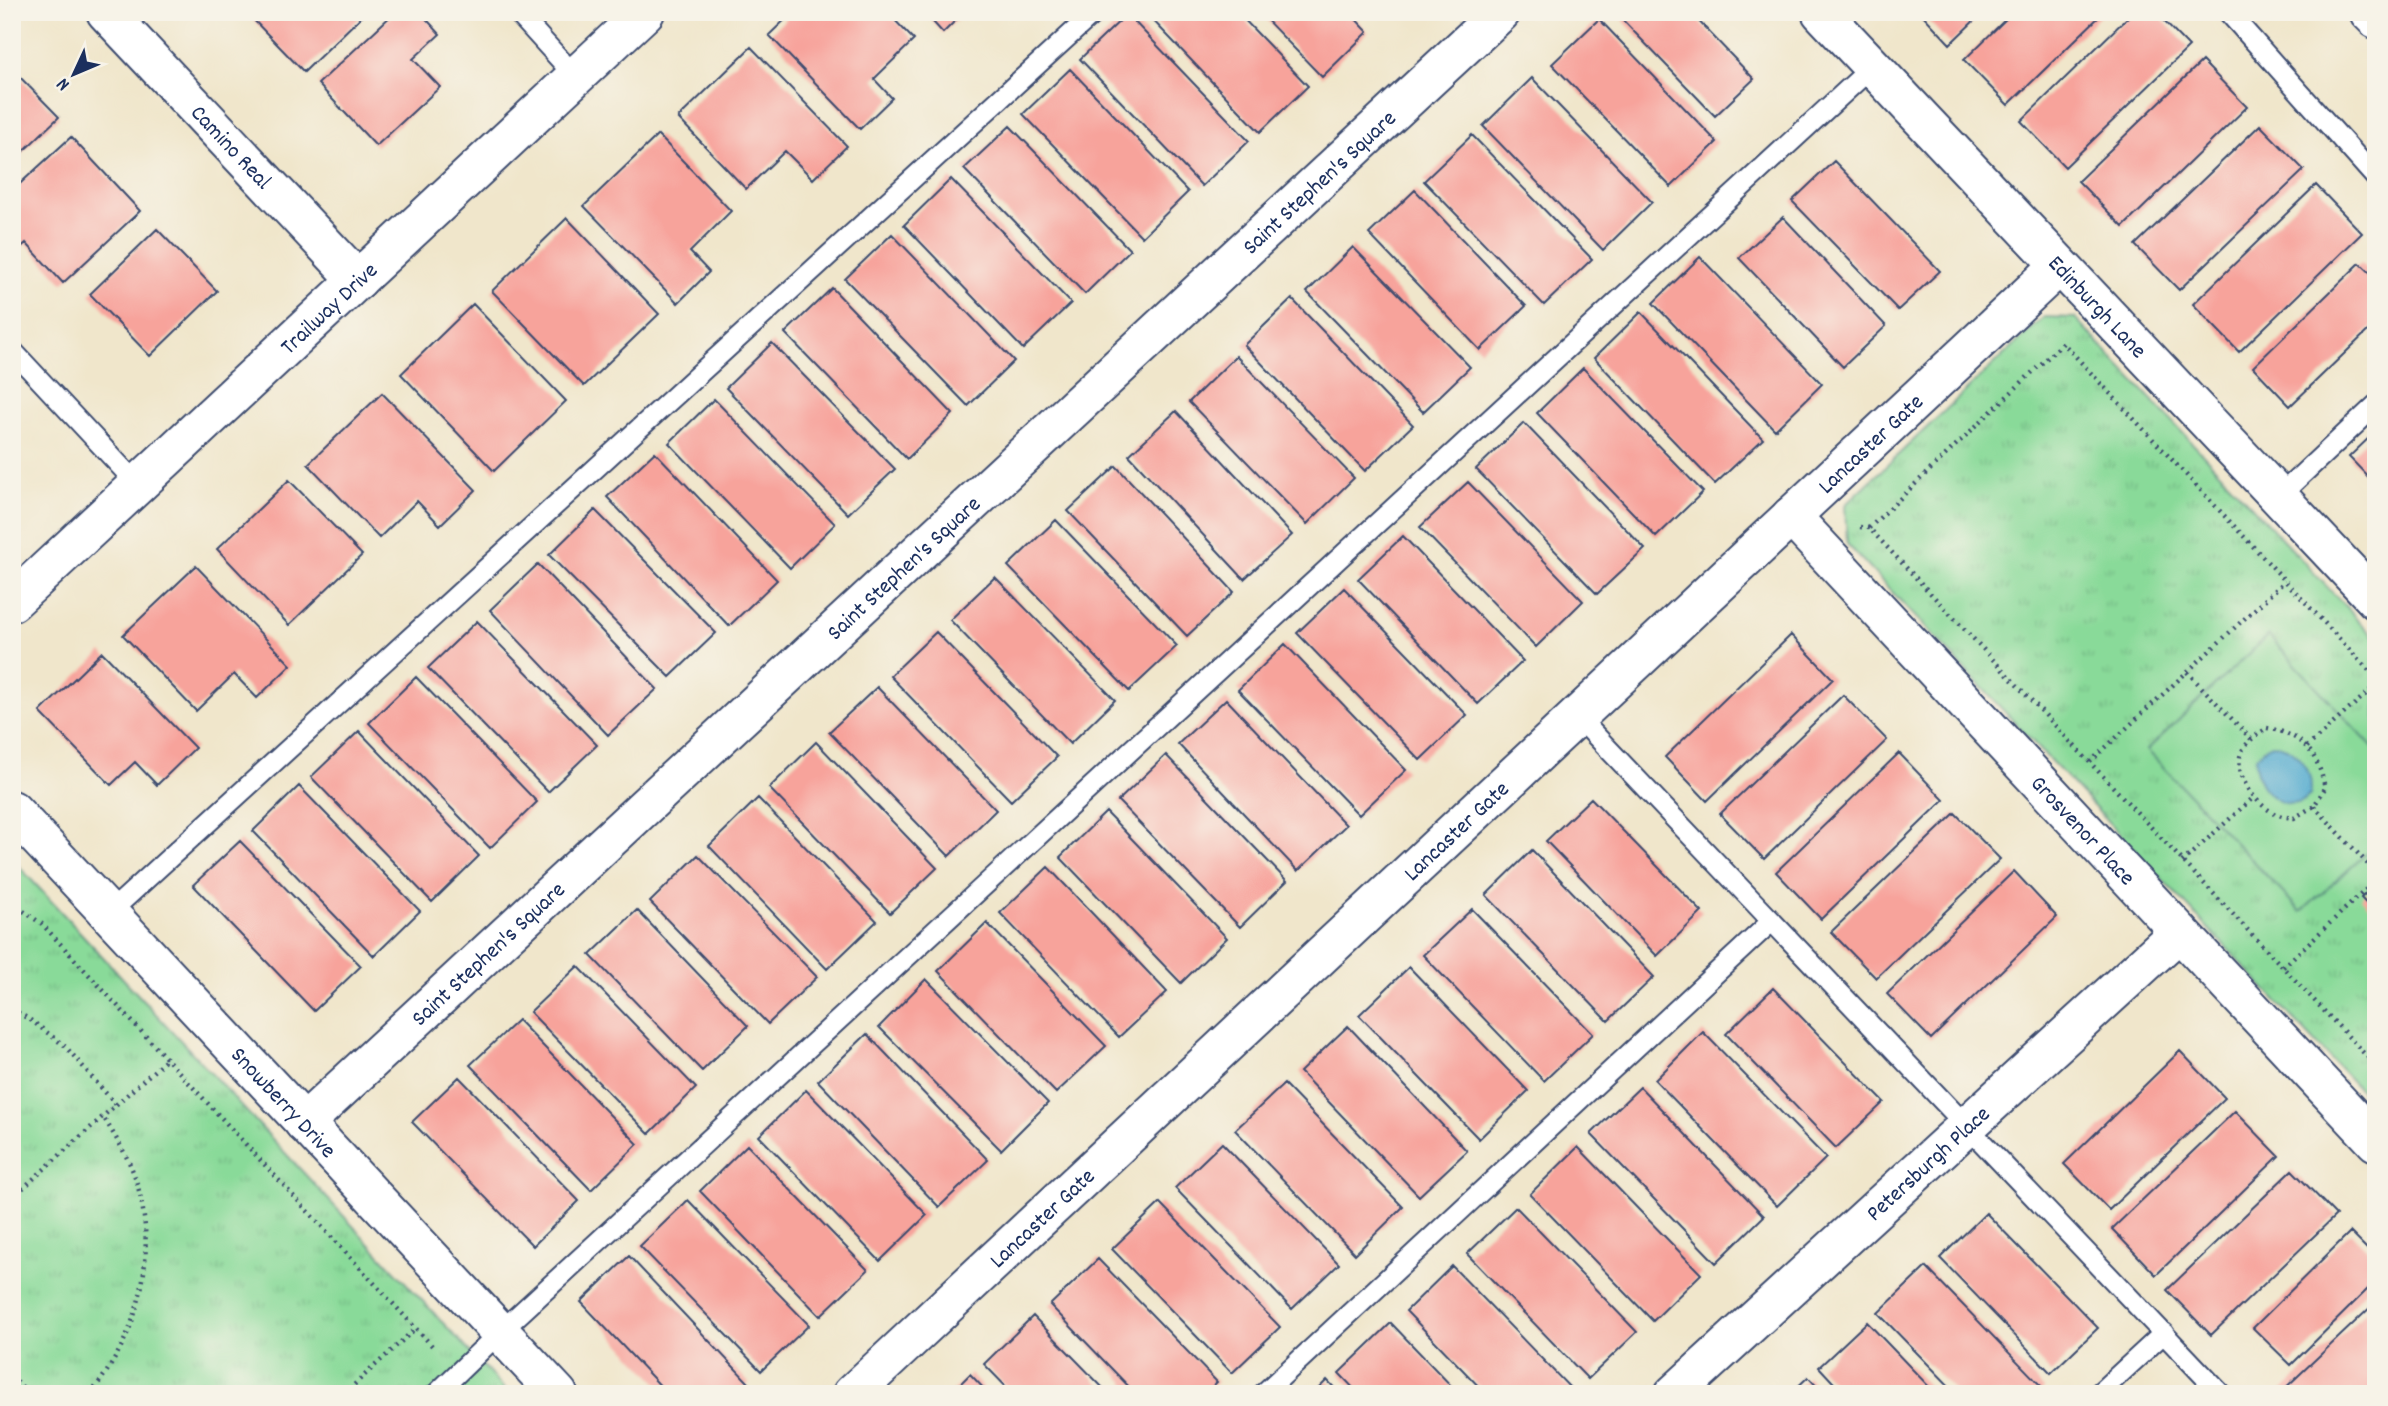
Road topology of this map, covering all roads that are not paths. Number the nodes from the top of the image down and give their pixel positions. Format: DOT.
graph roads {
  1 [pos="106,12"];
  2 [pos="517,12"];
  3 [pos="645,12"];
  4 [pos="1095,12"];
  5 [pos="1501,12"];
  6 [pos="1821,12"];
  7 [pos="2228,12"];
  8 [pos="2370,12"];
  9 [pos="2376,19"];
  10 [pos="1872,67"];
  11 [pos="576,77"];
  12 [pos="2376,178"];
  13 [pos="2059,266"];
  14 [pos="358,280"];
  15 [pos="12,350"];
  16 [pos="2376,405"];
  17 [pos="138,485"];
  18 [pos="2278,497"];
  19 [pos="1791,516"];
  20 [pos="2376,600"];
  21 [pos="12,602"];
  22 [pos="1577,716"];
  23 [pos="12,810"];
  24 [pos="109,913"];
  25 [pos="1772,921"];
  26 [pos="2179,932"];
  27 [pos="304,1123"];
  28 [pos="1967,1126"];
  29 [pos="2376,1142"];
  30 [pos="500,1332"];
  31 [pos="2164,1333"];
  32 [pos="436,1394"];
  33 [pos="558,1394"];
  34 [pos="852,1394"];
  35 [pos="1263,1394"];
  36 [pos="1674,1394"];
  37 [pos="2098,1394"];
  38 [pos="2221,1394"];
  1 -- 14 [label="street, Camino Real"];
  2 -- 11 [label="lane"];
  3 -- 11 [label="street, Trailway Drive"];
  4 -- 24 [label="lane"];
  5 -- 27 [label="street, Saint Stephen's Square"];
  6 -- 10 [label="street, Edinburgh Lane"];
  7 -- 12 [label="lane"];
  8 -- 9 [label="street"];
  10 -- 13 [label="street, Edinburgh Lane"];
  10 -- 30 [label="lane"];
  11 -- 14 [label="street, Trailway Drive"];
  13 -- 18 [label="street, Edinburgh Lane"];
  13 -- 19 [label="street, Lancaster Gate"];
  14 -- 17 [label="street, Trailway Drive"];
  15 -- 17 [label="lane"];
  16 -- 18 [label="lane"];
  17 -- 21 [label="street, Trailway Drive"];
  18 -- 20 [label="street, Edinburgh Lane"];
  19 -- 22 [label="street, Lancaster Gate"];
  19 -- 26 [label="street, Grosvenor Place"];
  22 -- 25 [label="lane"];
  22 -- 34 [label="street, Lancaster Gate"];
  23 -- 24 [label="street, Snowberry Drive"];
  24 -- 27 [label="street, Snowberry Drive"];
  25 -- 28 [label="lane"];
  25 -- 35 [label="lane"];
  26 -- 28 [label="street, Petersburgh Place"];
  26 -- 29 [label="street, Grosvenor Place"];
  27 -- 30 [label="street, Snowberry Drive"];
  28 -- 31 [label="lane"];
  28 -- 36 [label="street, Petersburgh Place"];
  30 -- 32 [label="lane"];
  30 -- 33 [label="street, Snowberry Drive"];
  31 -- 37 [label="lane"];
  31 -- 38 [label="lane"];
}
